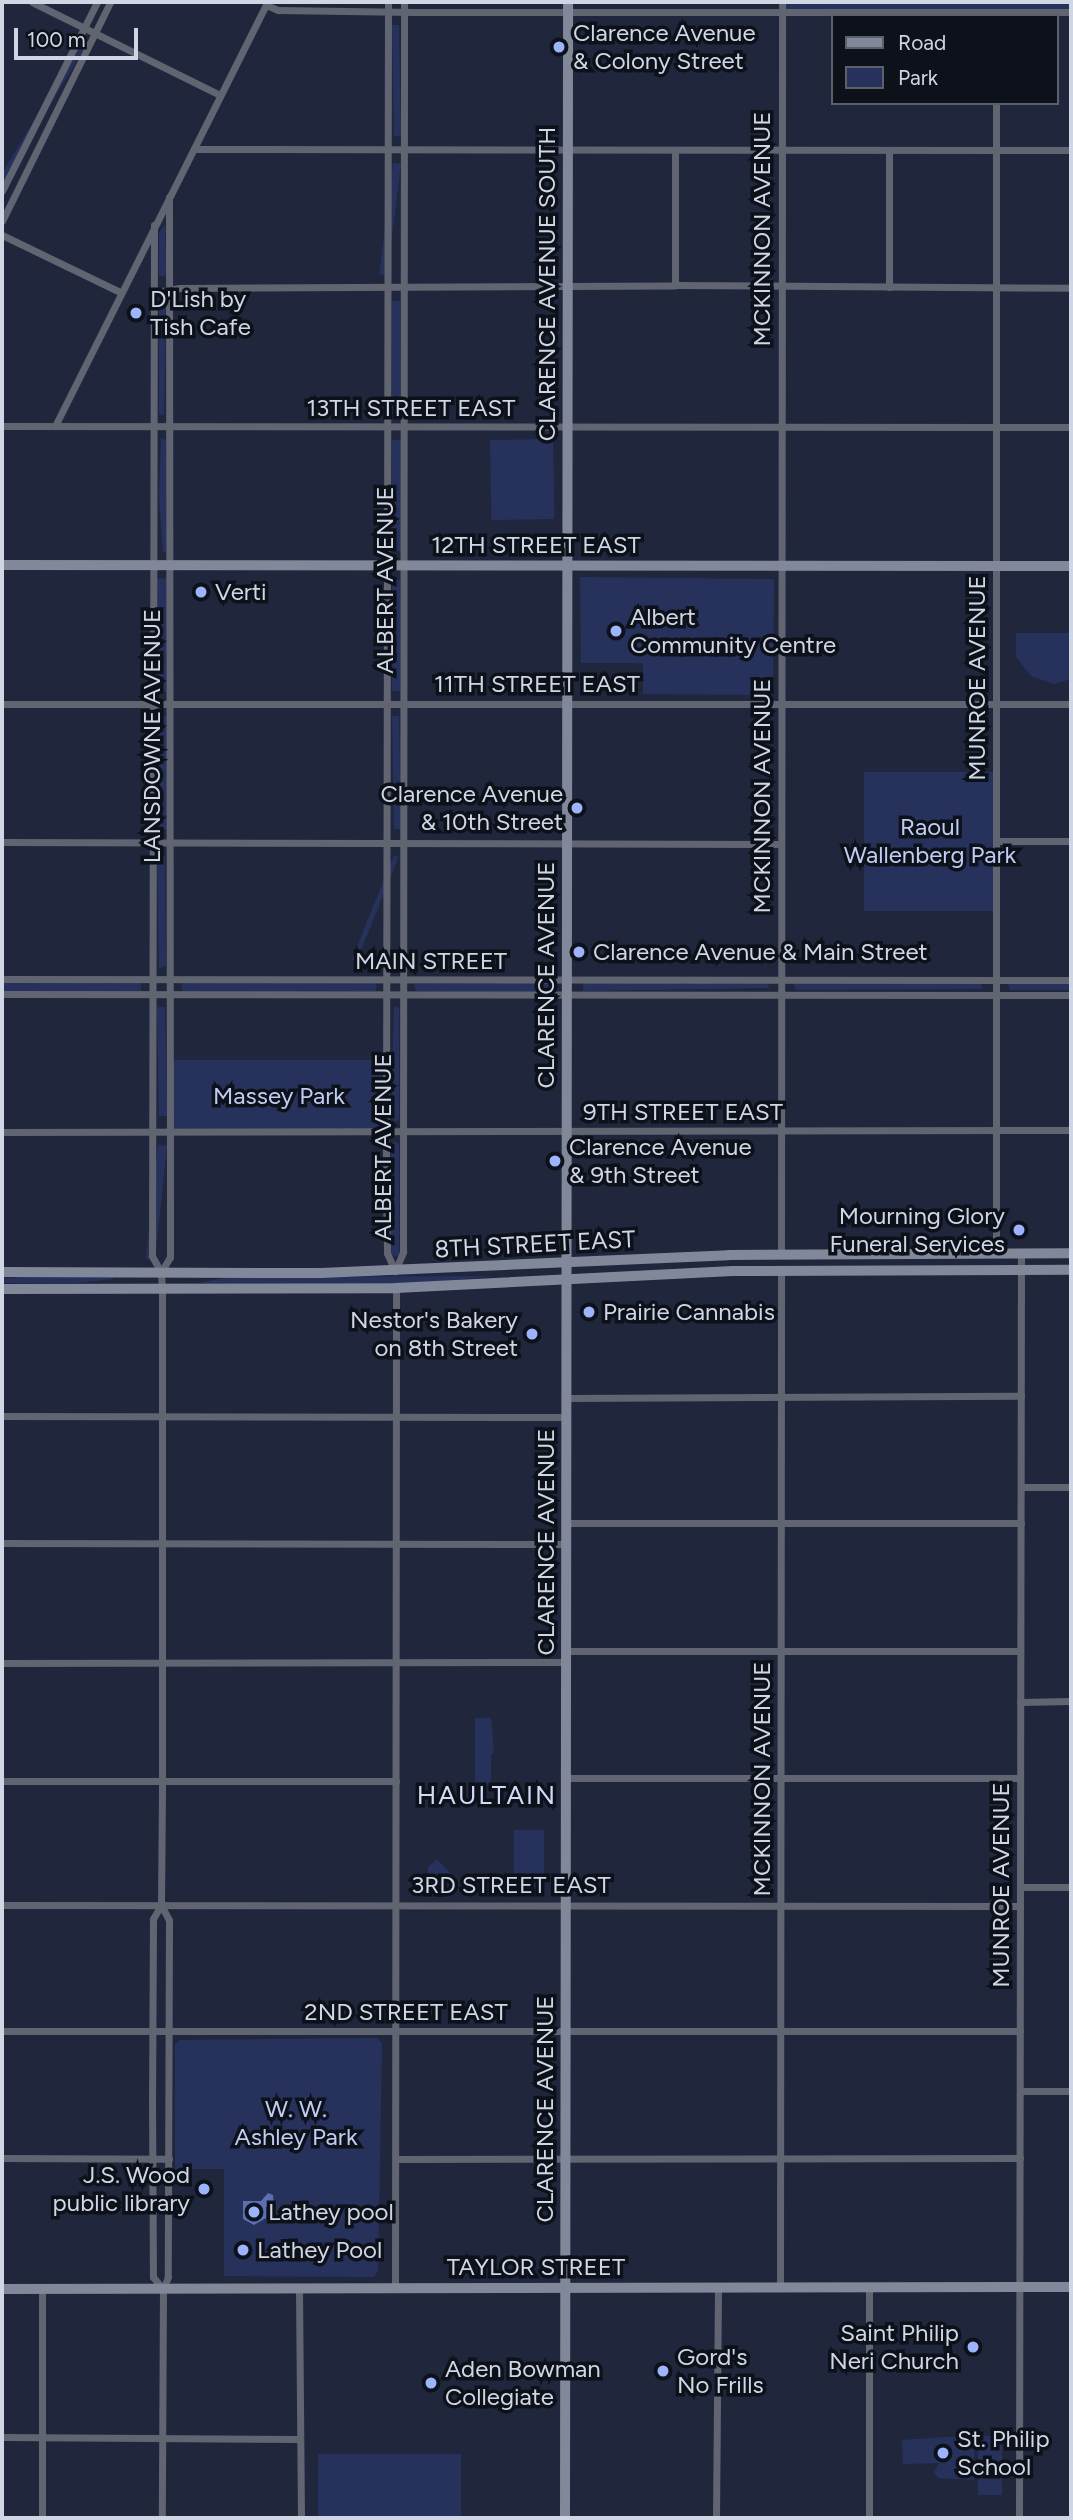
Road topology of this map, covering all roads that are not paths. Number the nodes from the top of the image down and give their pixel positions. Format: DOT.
graph roads {
  1 [pos="32,2"];
  2 [pos="97,2"];
  3 [pos="110,2"];
  4 [pos="388,2"];
  5 [pos="404,2"];
  6 [pos="782,2"];
  7 [pos="266,4"];
  8 [pos="568,7"];
  9 [pos="388,11"];
  10 [pos="404,11"];
  11 [pos="782,11"];
  12 [pos="1071,12"];
  13 [pos="996,14"];
  14 [pos="83,27"];
  15 [pos="94,33"];
  16 [pos="220,96"];
  17 [pos="996,105"];
  18 [pos="194,149"];
  19 [pos="388,149"];
  20 [pos="404,149"];
  21 [pos="568,150"];
  22 [pos="675,150"];
  23 [pos="782,150"];
  24 [pos="889,150"];
  25 [pos="996,150"];
  26 [pos="1071,150"];
  27 [pos="2,191"];
  28 [pos="169,197"];
  29 [pos="2,221"];
  30 [pos="154,225"];
  31 [pos="2,235"];
  32 [pos="675,285"];
  33 [pos="781,286"];
  34 [pos="889,287"];
  35 [pos="170,288"];
  36 [pos="389,288"];
  37 [pos="403,288"];
  38 [pos="569,288"];
  39 [pos="996,288"];
  40 [pos="1071,288"];
  41 [pos="120,292"];
  42 [pos="155,292"];
  43 [pos="2,426"];
  44 [pos="55,426"];
  45 [pos="155,426"];
  46 [pos="170,427"];
  47 [pos="389,427"];
  48 [pos="404,427"];
  49 [pos="567,427"];
  50 [pos="782,427"];
  51 [pos="996,427"];
  52 [pos="1071,427"];
  53 [pos="2,565"];
  54 [pos="153,565"];
  55 [pos="171,565"];
  56 [pos="405,565"];
  57 [pos="782,565"];
  58 [pos="388,566"];
  59 [pos="567,566"];
  60 [pos="996,566"];
  61 [pos="1071,566"];
  62 [pos="388,702"];
  63 [pos="404,702"];
  64 [pos="153,703"];
  65 [pos="781,703"];
  66 [pos="2,704"];
  67 [pos="171,704"];
  68 [pos="568,704"];
  69 [pos="996,704"];
  70 [pos="1071,704"];
  71 [pos="996,841"];
  72 [pos="1071,841"];
  73 [pos="2,842"];
  74 [pos="153,842"];
  75 [pos="170,842"];
  76 [pos="388,842"];
  77 [pos="404,842"];
  78 [pos="567,842"];
  79 [pos="781,844"];
  80 [pos="2,979"];
  81 [pos="152,979"];
  82 [pos="171,979"];
  83 [pos="403,979"];
  84 [pos="388,980"];
  85 [pos="566,980"];
  86 [pos="781,980"];
  87 [pos="1071,980"];
  88 [pos="995,981"];
  89 [pos="2,994"];
  90 [pos="170,994"];
  91 [pos="388,994"];
  92 [pos="403,994"];
  93 [pos="566,994"];
  94 [pos="153,995"];
  95 [pos="782,995"];
  96 [pos="995,995"];
  97 [pos="1071,995"];
  98 [pos="996,1130"];
  99 [pos="1071,1130"];
  100 [pos="387,1131"];
  101 [pos="403,1131"];
  102 [pos="781,1131"];
  103 [pos="2,1132"];
  104 [pos="153,1132"];
  105 [pos="170,1132"];
  106 [pos="567,1132"];
  107 [pos="996,1253"];
  108 [pos="1021,1253"];
  109 [pos="1071,1253"];
  110 [pos="781,1254"];
  111 [pos="567,1264"];
  112 [pos="781,1270"];
  113 [pos="1021,1270"];
  114 [pos="1071,1270"];
  115 [pos="2,1272"];
  116 [pos="162,1272"];
  117 [pos="395,1272"];
  118 [pos="567,1280"];
  119 [pos="396,1288"];
  120 [pos="2,1289"];
  121 [pos="162,1289"];
  122 [pos="781,1396"];
  123 [pos="1021,1396"];
  124 [pos="567,1398"];
  125 [pos="2,1416"];
  126 [pos="161,1417"];
  127 [pos="567,1417"];
  128 [pos="397,1418"];
  129 [pos="1021,1487"];
  130 [pos="1071,1487"];
  131 [pos="566,1523"];
  132 [pos="1021,1523"];
  133 [pos="781,1524"];
  134 [pos="2,1544"];
  135 [pos="161,1544"];
  136 [pos="396,1544"];
  137 [pos="566,1544"];
  138 [pos="782,1651"];
  139 [pos="1020,1651"];
  140 [pos="566,1657"];
  141 [pos="2,1663"];
  142 [pos="162,1663"];
  143 [pos="396,1664"];
  144 [pos="1071,1701"];
  145 [pos="1020,1702"];
  146 [pos="780,1777"];
  147 [pos="1020,1778"];
  148 [pos="566,1779"];
  149 [pos="2,1781"];
  150 [pos="396,1781"];
  151 [pos="162,1782"];
  152 [pos="1020,1887"];
  153 [pos="1071,1887"];
  154 [pos="395,1904"];
  155 [pos="2,1905"];
  156 [pos="161,1905"];
  157 [pos="566,1905"];
  158 [pos="780,1906"];
  159 [pos="1020,1906"];
  160 [pos="2,2031"];
  161 [pos="395,2031"];
  162 [pos="779,2031"];
  163 [pos="1020,2031"];
  164 [pos="153,2032"];
  165 [pos="169,2032"];
  166 [pos="566,2032"];
  167 [pos="1020,2091"];
  168 [pos="1071,2091"];
  169 [pos="2,2158"];
  170 [pos="153,2158"];
  171 [pos="1020,2158"];
  172 [pos="169,2159"];
  173 [pos="396,2159"];
  174 [pos="566,2159"];
  175 [pos="780,2159"];
  176 [pos="1071,2287"];
  177 [pos="718,2288"];
  178 [pos="779,2288"];
  179 [pos="869,2288"];
  180 [pos="1019,2288"];
  181 [pos="2,2289"];
  182 [pos="42,2289"];
  183 [pos="163,2289"];
  184 [pos="299,2289"];
  185 [pos="395,2289"];
  186 [pos="566,2289"];
  187 [pos="2,2437"];
  188 [pos="43,2438"];
  189 [pos="162,2438"];
  190 [pos="300,2439"];
  191 [pos="42,2518"];
  192 [pos="162,2518"];
  193 [pos="301,2518"];
  194 [pos="565,2518"];
  195 [pos="716,2518"];
  196 [pos="869,2518"];
  197 [pos="1019,2518"];
  1 -- 14 [label="street"];
  2 -- 14 [label="street"];
  3 -- 15 [label="street"];
  4 -- 9 [label="street, ALBERT AVENUE"];
  5 -- 10 [label="street, ALBERT AVENUE"];
  6 -- 11 [label="street, MCKINNON AVENUE"];
  7 -- 9 [label="street"];
  7 -- 16 [label="street"];
  8 -- 10 [label="street"];
  8 -- 11 [label="street"];
  8 -- 21 [label="main road, CLARENCE AVENUE SOUTH"];
  9 -- 10 [label="street"];
  9 -- 19 [label="street, ALBERT AVENUE"];
  10 -- 20 [label="street, ALBERT AVENUE"];
  11 -- 13 [label="street"];
  11 -- 23 [label="street, MCKINNON AVENUE"];
  12 -- 13 [label="street"];
  14 -- 15 [label="street"];
  14 -- 27 [label="street"];
  15 -- 16 [label="street"];
  15 -- 29 [label="street"];
  16 -- 18 [label="street"];
  17 -- 25 [label="street, MUNROE AVENUE"];
  18 -- 19 [label="street"];
  18 -- 28 [label="street"];
  19 -- 20 [label="street"];
  19 -- 36 [label="street, ALBERT AVENUE"];
  20 -- 21 [label="street"];
  20 -- 37 [label="street, ALBERT AVENUE"];
  21 -- 22 [label="street"];
  21 -- 38 [label="main road, CLARENCE AVENUE SOUTH"];
  22 -- 23 [label="street"];
  22 -- 32 [label="street"];
  23 -- 24 [label="street"];
  23 -- 33 [label="street, MCKINNON AVENUE"];
  24 -- 25 [label="street"];
  24 -- 34 [label="street"];
  25 -- 26 [label="street"];
  25 -- 39 [label="street, MUNROE AVENUE"];
  28 -- 30 [label="street"];
  28 -- 35 [label="street, LANSDOWNE AVENUE"];
  30 -- 41 [label="street"];
  30 -- 42 [label="street, LANSDOWNE AVENUE"];
  31 -- 41 [label="street"];
  32 -- 33 [label="street"];
  32 -- 38 [label="street"];
  33 -- 34 [label="street"];
  33 -- 50 [label="street, MCKINNON AVENUE"];
  34 -- 39 [label="street"];
  35 -- 36 [label="street"];
  35 -- 42 [label="street"];
  35 -- 46 [label="street, LANSDOWNE AVENUE"];
  36 -- 37 [label="street"];
  36 -- 47 [label="street, ALBERT AVENUE"];
  37 -- 38 [label="street"];
  37 -- 48 [label="street, ALBERT AVENUE"];
  38 -- 49 [label="main road, CLARENCE AVENUE SOUTH"];
  39 -- 40 [label="street"];
  39 -- 51 [label="street, MUNROE AVENUE"];
  41 -- 44 [label="street"];
  42 -- 45 [label="street, LANSDOWNE AVENUE"];
  43 -- 44 [label="street, 13TH STREET EAST"];
  44 -- 45 [label="street, 13TH STREET EAST"];
  45 -- 46 [label="street, 13TH STREET EAST"];
  45 -- 54 [label="street, LANSDOWNE AVENUE"];
  46 -- 47 [label="street, 13TH STREET EAST"];
  46 -- 55 [label="street, LANSDOWNE AVENUE"];
  47 -- 48 [label="street, 13TH STREET EAST"];
  47 -- 58 [label="street, ALBERT AVENUE"];
  48 -- 49 [label="street, 13TH STREET EAST"];
  48 -- 56 [label="street, ALBERT AVENUE"];
  49 -- 50 [label="street, 13TH STREET EAST"];
  49 -- 59 [label="main road, CLARENCE AVENUE SOUTH"];
  50 -- 51 [label="street, 13TH STREET EAST"];
  50 -- 57 [label="street, MCKINNON AVENUE"];
  51 -- 52 [label="street, 13TH STREET EAST"];
  51 -- 60 [label="street, MUNROE AVENUE"];
  53 -- 54 [label="main road, 12TH STREET EAST"];
  54 -- 55 [label="main road, 12TH STREET EAST"];
  54 -- 64 [label="street, LANSDOWNE AVENUE"];
  55 -- 58 [label="main road, 12TH STREET EAST"];
  55 -- 67 [label="street, LANSDOWNE AVENUE"];
  56 -- 58 [label="main road, 12TH STREET EAST"];
  56 -- 59 [label="main road, 12TH STREET EAST"];
  56 -- 63 [label="street, ALBERT AVENUE"];
  57 -- 59 [label="main road, 12TH STREET EAST"];
  57 -- 60 [label="main road, 12TH STREET EAST"];
  57 -- 65 [label="street, MCKINNON AVENUE"];
  58 -- 62 [label="street, ALBERT AVENUE"];
  59 -- 68 [label="main road, CLARENCE AVENUE"];
  60 -- 61 [label="main road, 12TH STREET EAST"];
  60 -- 69 [label="street, MUNROE AVENUE"];
  62 -- 63 [label="street, 11TH STREET EAST"];
  62 -- 67 [label="street, 11TH STREET EAST"];
  62 -- 76 [label="street, ALBERT AVENUE"];
  63 -- 68 [label="street, 11TH STREET EAST"];
  63 -- 77 [label="street, ALBERT AVENUE"];
  64 -- 66 [label="street, 11TH STREET EAST"];
  64 -- 67 [label="street, 11TH STREET EAST"];
  64 -- 74 [label="street, LANSDOWNE AVENUE"];
  65 -- 68 [label="street, 11TH STREET EAST"];
  65 -- 69 [label="street, 11TH STREET EAST"];
  65 -- 79 [label="street, MCKINNON AVENUE"];
  67 -- 75 [label="street, LANSDOWNE AVENUE"];
  68 -- 78 [label="main road, CLARENCE AVENUE"];
  69 -- 70 [label="street, 11TH STREET EAST"];
  69 -- 71 [label="street, MUNROE AVENUE"];
  71 -- 72 [label="street"];
  71 -- 88 [label="street, MUNROE AVENUE"];
  73 -- 74 [label="street"];
  74 -- 75 [label="street"];
  74 -- 81 [label="street, LANSDOWNE AVENUE"];
  75 -- 76 [label="street"];
  75 -- 82 [label="street, LANSDOWNE AVENUE"];
  76 -- 77 [label="street"];
  76 -- 84 [label="street, ALBERT AVENUE"];
  77 -- 78 [label="street"];
  77 -- 83 [label="street, ALBERT AVENUE"];
  78 -- 79 [label="street"];
  78 -- 85 [label="main road, CLARENCE AVENUE"];
  79 -- 86 [label="street, MCKINNON AVENUE"];
  80 -- 81 [label="street, MAIN STREET"];
  81 -- 82 [label="street, MAIN STREET"];
  81 -- 94 [label="street, LANSDOWNE AVENUE"];
  82 -- 84 [label="street, MAIN STREET"];
  82 -- 90 [label="street, LANSDOWNE AVENUE"];
  83 -- 84 [label="street, MAIN STREET"];
  83 -- 85 [label="street, MAIN STREET"];
  83 -- 92 [label="street, ALBERT AVENUE"];
  84 -- 91 [label="street, ALBERT AVENUE"];
  85 -- 86 [label="street, MAIN STREET"];
  85 -- 93 [label="main road, CLARENCE AVENUE"];
  86 -- 88 [label="street, MAIN STREET"];
  86 -- 95 [label="street, MCKINNON AVENUE"];
  87 -- 88 [label="street, MAIN STREET"];
  88 -- 96 [label="street, MUNROE AVENUE"];
  89 -- 94 [label="street, MAIN STREET"];
  90 -- 91 [label="street, MAIN STREET"];
  90 -- 94 [label="street, MAIN STREET"];
  90 -- 105 [label="street, LANSDOWNE AVENUE"];
  91 -- 92 [label="street, MAIN STREET"];
  91 -- 100 [label="street, ALBERT AVENUE"];
  92 -- 93 [label="street, MAIN STREET"];
  92 -- 101 [label="street, ALBERT AVENUE"];
  93 -- 95 [label="street, MAIN STREET"];
  93 -- 106 [label="main road, CLARENCE AVENUE"];
  94 -- 104 [label="street, LANSDOWNE AVENUE"];
  95 -- 96 [label="street, MAIN STREET"];
  95 -- 102 [label="street, MCKINNON AVENUE"];
  96 -- 97 [label="street, MAIN STREET"];
  96 -- 98 [label="street, MUNROE AVENUE"];
  98 -- 99 [label="street, 9TH STREET EAST"];
  98 -- 102 [label="street, 9TH STREET EAST"];
  98 -- 107 [label="street, MUNROE AVENUE"];
  100 -- 101 [label="street, 9TH STREET EAST"];
  100 -- 105 [label="street, 9TH STREET EAST"];
  100 -- 117 [label="street, ALBERT AVENUE"];
  101 -- 106 [label="street, 9TH STREET EAST"];
  101 -- 117 [label="street, ALBERT AVENUE"];
  102 -- 106 [label="street, 9TH STREET EAST"];
  102 -- 110 [label="street, MCKINNON AVENUE"];
  103 -- 104 [label="street, 9TH STREET EAST"];
  104 -- 105 [label="street, 9TH STREET EAST"];
  104 -- 116 [label="street, LANSDOWNE AVENUE"];
  105 -- 116 [label="street, LANSDOWNE AVENUE"];
  106 -- 111 [label="main road, CLARENCE AVENUE"];
  107 -- 108 [label="main road, 8TH STREET EAST"];
  107 -- 110 [label="main road, 8TH STREET EAST"];
  108 -- 109 [label="main road, 8TH STREET EAST"];
  108 -- 113 [label="street, MUNROE AVENUE"];
  110 -- 111 [label="main road, 8TH STREET EAST"];
  111 -- 117 [label="main road, 8TH STREET EAST"];
  111 -- 118 [label="main road, CLARENCE AVENUE"];
  112 -- 113 [label="main road, 8TH STREET EAST"];
  112 -- 118 [label="main road, 8TH STREET EAST"];
  112 -- 122 [label="street, MCKINNON AVENUE"];
  113 -- 114 [label="main road, 8TH STREET EAST"];
  113 -- 123 [label="street, MUNROE AVENUE"];
  115 -- 116 [label="main road, 8TH STREET EAST"];
  116 -- 117 [label="main road, 8TH STREET EAST"];
  116 -- 121 [label="street, LANSDOWNE AVENUE"];
  118 -- 119 [label="main road, 8TH STREET EAST"];
  118 -- 124 [label="main road, CLARENCE AVENUE"];
  119 -- 121 [label="main road, 8TH STREET EAST"];
  119 -- 128 [label="street"];
  120 -- 121 [label="main road, 8TH STREET EAST"];
  121 -- 126 [label="street, LANSDOWNE AVENUE"];
  122 -- 123 [label="street"];
  122 -- 124 [label="street"];
  122 -- 133 [label="street, MCKINNON AVENUE"];
  123 -- 129 [label="street, MUNROE AVENUE"];
  124 -- 127 [label="main road, CLARENCE AVENUE"];
  125 -- 126 [label="street"];
  126 -- 128 [label="street"];
  126 -- 135 [label="street, LANSDOWNE AVENUE"];
  127 -- 128 [label="street"];
  127 -- 131 [label="main road, CLARENCE AVENUE"];
  128 -- 136 [label="street"];
  129 -- 130 [label="street"];
  129 -- 132 [label="street, MUNROE AVENUE"];
  131 -- 133 [label="street"];
  131 -- 137 [label="main road, CLARENCE AVENUE"];
  132 -- 133 [label="street"];
  132 -- 139 [label="street, MUNROE AVENUE"];
  133 -- 138 [label="street, MCKINNON AVENUE"];
  134 -- 135 [label="street"];
  135 -- 136 [label="street"];
  135 -- 142 [label="street, LANSDOWNE AVENUE"];
  136 -- 137 [label="street"];
  136 -- 143 [label="street"];
  137 -- 140 [label="main road, CLARENCE AVENUE"];
  138 -- 139 [label="street"];
  138 -- 140 [label="street"];
  138 -- 146 [label="street, MCKINNON AVENUE"];
  139 -- 145 [label="street, MUNROE AVENUE"];
  140 -- 143 [label="street"];
  140 -- 148 [label="main road, CLARENCE AVENUE"];
  141 -- 142 [label="street"];
  142 -- 143 [label="street"];
  142 -- 151 [label="street, LANSDOWNE AVENUE"];
  143 -- 150 [label="street"];
  144 -- 145 [label="street"];
  145 -- 147 [label="street, MUNROE AVENUE"];
  146 -- 147 [label="street"];
  146 -- 148 [label="street"];
  146 -- 158 [label="street, MCKINNON AVENUE"];
  147 -- 152 [label="street, MUNROE AVENUE"];
  148 -- 157 [label="main road, CLARENCE AVENUE"];
  149 -- 151 [label="street"];
  150 -- 151 [label="street"];
  150 -- 154 [label="street"];
  151 -- 156 [label="street, LANSDOWNE AVENUE"];
  152 -- 153 [label="street"];
  152 -- 159 [label="street, MUNROE AVENUE"];
  154 -- 156 [label="street, 3RD STREET EAST"];
  154 -- 157 [label="street, 3RD STREET EAST"];
  154 -- 161 [label="street"];
  155 -- 156 [label="street, 3RD STREET EAST"];
  156 -- 164 [label="street, LANSDOWNE AVENUE"];
  156 -- 165 [label="street, LANSDOWNE AVENUE"];
  157 -- 158 [label="street, 3RD STREET EAST"];
  157 -- 166 [label="main road, CLARENCE AVENUE"];
  158 -- 159 [label="street, 3RD STREET EAST"];
  158 -- 162 [label="street, MCKINNON AVENUE"];
  159 -- 163 [label="street, MUNROE AVENUE"];
  160 -- 164 [label="street, 2ND STREET EAST"];
  161 -- 165 [label="street, 2ND STREET EAST"];
  161 -- 166 [label="street, 2ND STREET EAST"];
  161 -- 173 [label="street"];
  162 -- 163 [label="street, 2ND STREET EAST"];
  162 -- 166 [label="street, 2ND STREET EAST"];
  162 -- 175 [label="street, MCKINNON AVENUE"];
  163 -- 167 [label="street, MUNROE AVENUE"];
  164 -- 165 [label="street, 2ND STREET EAST"];
  164 -- 170 [label="street, LANSDOWNE AVENUE"];
  165 -- 172 [label="street, LANSDOWNE AVENUE"];
  166 -- 174 [label="main road, CLARENCE AVENUE"];
  167 -- 168 [label="street"];
  167 -- 171 [label="street, MUNROE AVENUE"];
  169 -- 170 [label="street"];
  170 -- 172 [label="street"];
  170 -- 183 [label="street, LANSDOWNE AVENUE"];
  171 -- 175 [label="street"];
  171 -- 180 [label="street, MUNROE AVENUE"];
  172 -- 183 [label="street, LANSDOWNE AVENUE"];
  173 -- 174 [label="street"];
  173 -- 185 [label="street"];
  174 -- 175 [label="street"];
  174 -- 186 [label="main road, CLARENCE AVENUE"];
  175 -- 178 [label="street, MCKINNON AVENUE"];
  176 -- 180 [label="main road, TAYLOR STREET"];
  177 -- 178 [label="main road, TAYLOR STREET"];
  177 -- 186 [label="main road, TAYLOR STREET"];
  177 -- 195 [label="street"];
  178 -- 179 [label="main road, TAYLOR STREET"];
  179 -- 180 [label="main road, TAYLOR STREET"];
  179 -- 196 [label="street"];
  180 -- 197 [label="street, MUNROE AVENUE"];
  181 -- 182 [label="main road, TAYLOR STREET"];
  182 -- 183 [label="main road, TAYLOR STREET"];
  182 -- 188 [label="street"];
  183 -- 184 [label="main road, TAYLOR STREET"];
  183 -- 189 [label="street, LANSDOWNE AVENUE"];
  184 -- 185 [label="main road, TAYLOR STREET"];
  184 -- 190 [label="street"];
  185 -- 186 [label="main road, TAYLOR STREET"];
  186 -- 194 [label="main road, CLARENCE AVENUE"];
  187 -- 188 [label="street"];
  188 -- 189 [label="street"];
  188 -- 191 [label="street"];
  189 -- 190 [label="street"];
  189 -- 192 [label="street, LANSDOWNE AVENUE"];
  190 -- 193 [label="street"];
}
